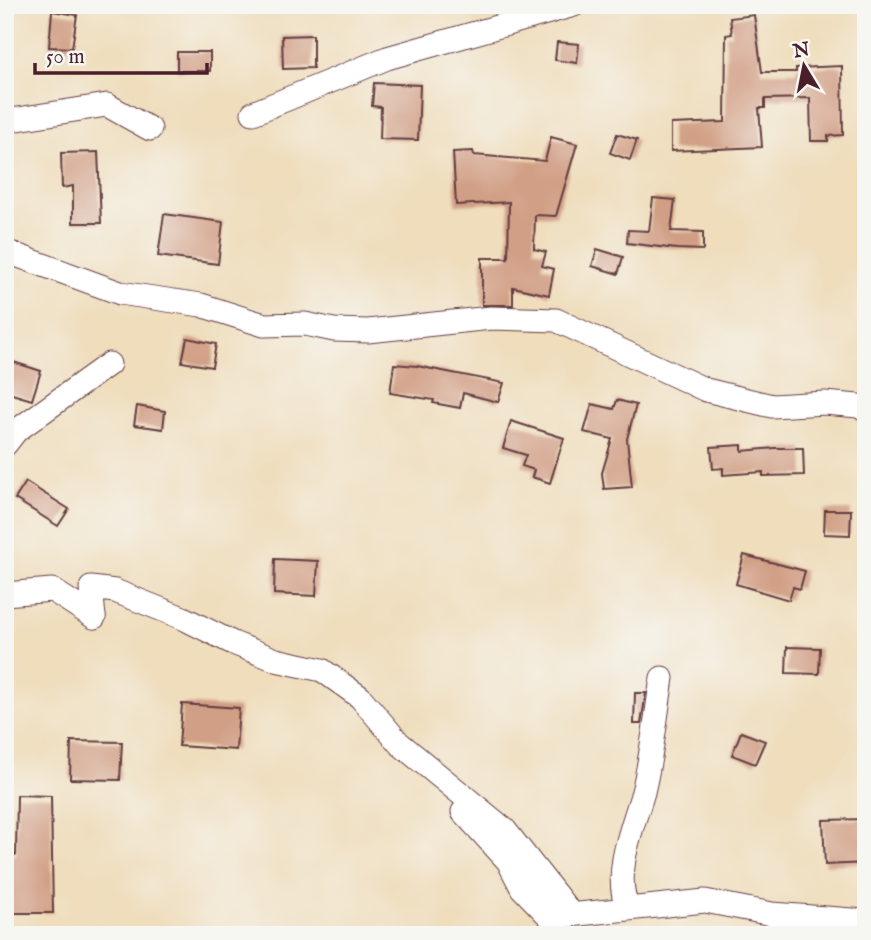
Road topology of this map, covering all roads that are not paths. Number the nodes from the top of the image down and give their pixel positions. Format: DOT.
graph roads {
  1 [pos="574,5"];
  2 [pos="253,113"];
  3 [pos="5,121"];
  4 [pos="150,130"];
  5 [pos="5,251"];
  6 [pos="109,364"];
  7 [pos="866,410"];
  8 [pos="9,435"];
  9 [pos="5,594"];
  10 [pos="662,678"];
  11 [pos="628,909"];
  12 [pos="866,921"];
  1 -- 2 [label="street"];
  3 -- 4 [label="street"];
  5 -- 7 [label="street"];
  6 -- 8 [label="street"];
  9 -- 11 [label="street"];
  10 -- 11 [label="street"];
  11 -- 12 [label="street"];
}
